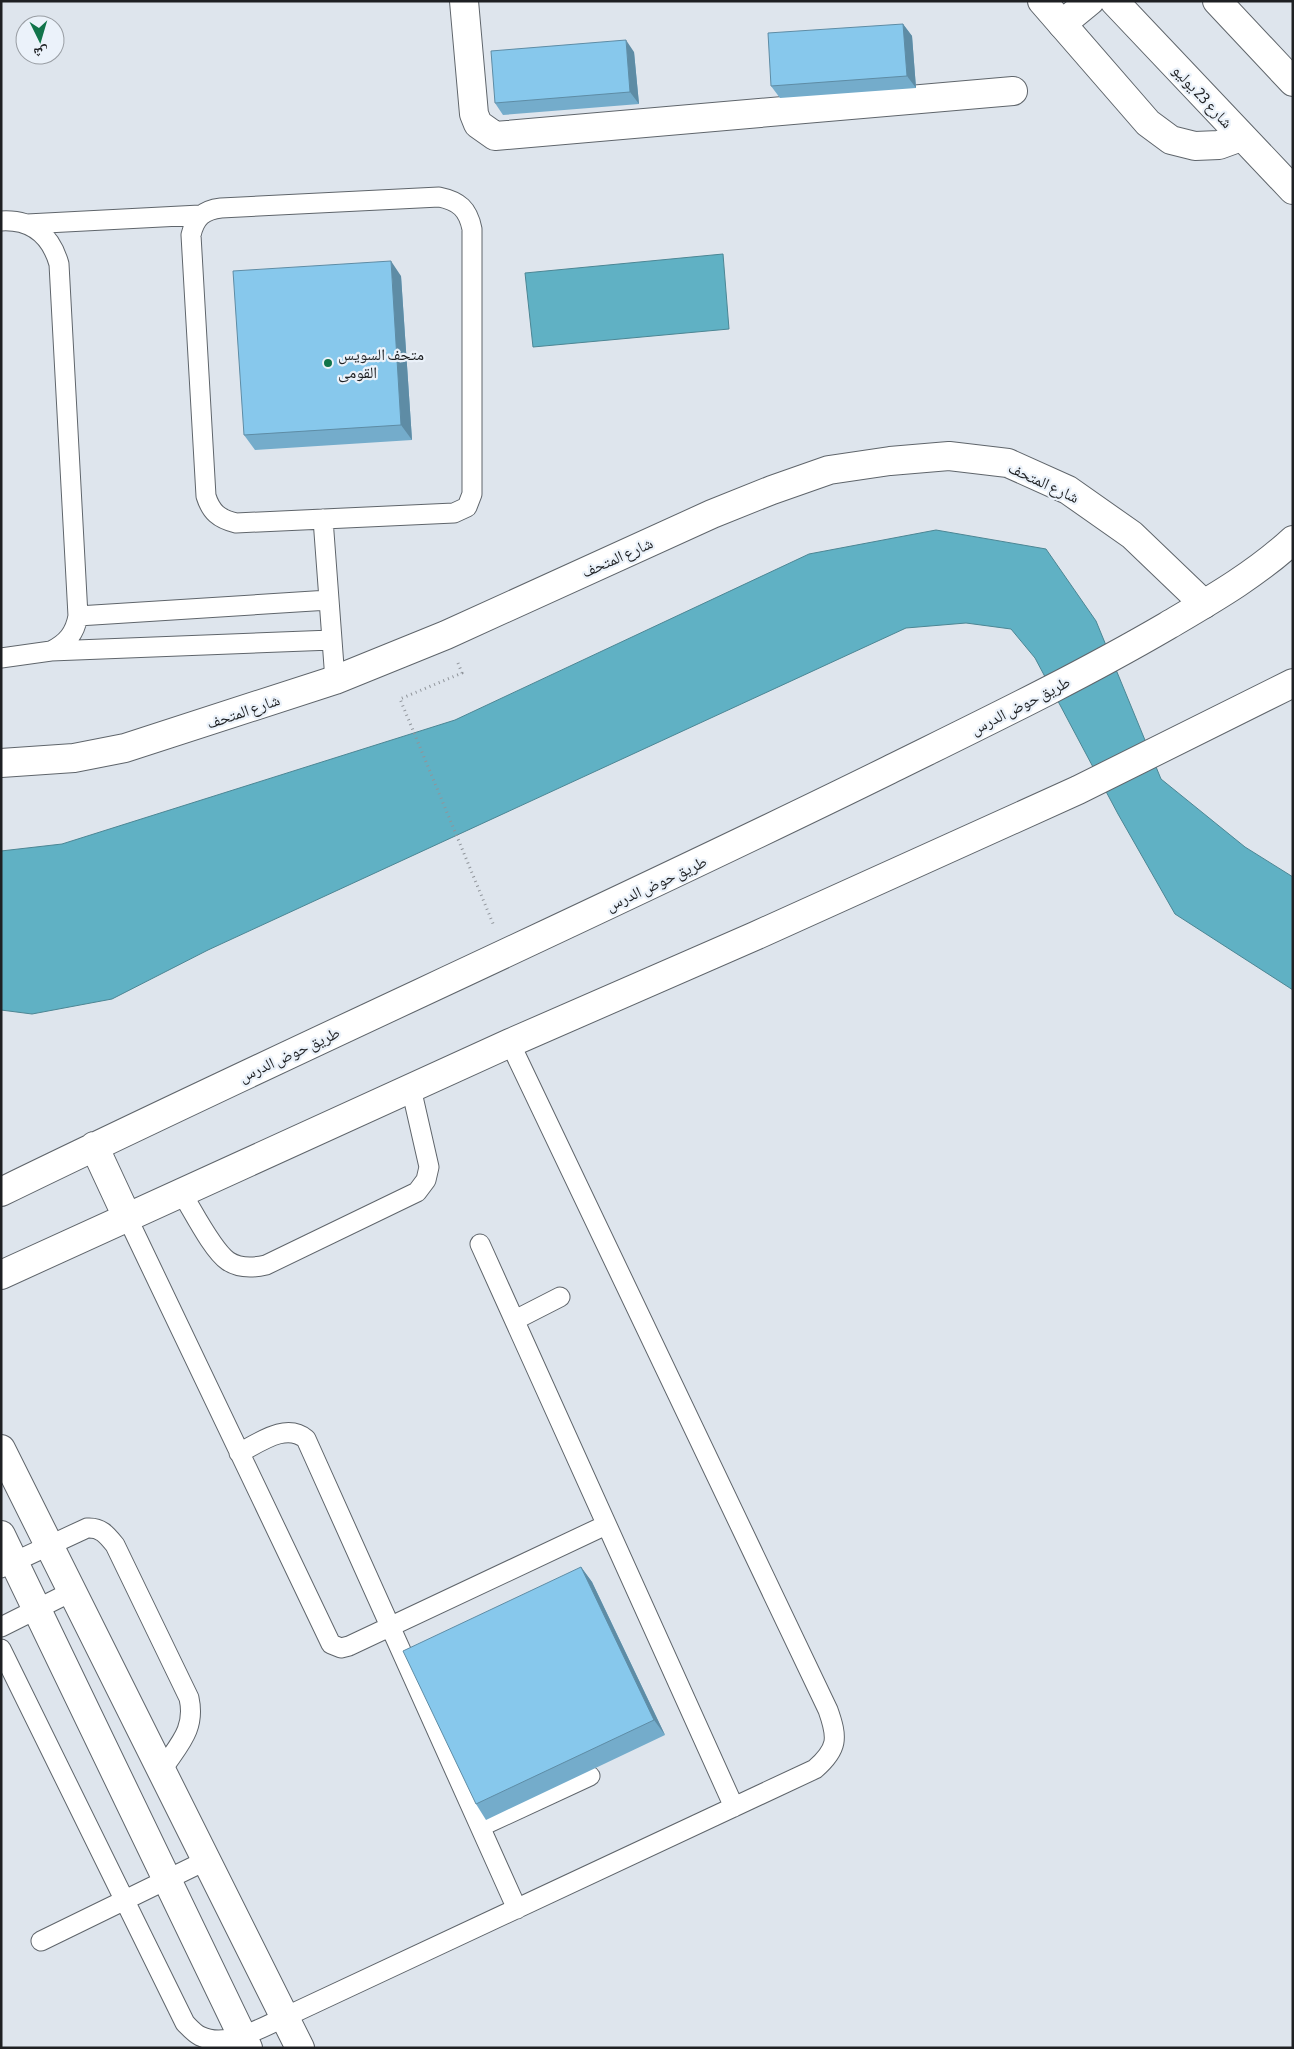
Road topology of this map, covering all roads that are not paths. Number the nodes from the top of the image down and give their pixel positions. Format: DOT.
graph roads {
  1 [pos="464,1"];
  2 [pos="1042,1"];
  3 [pos="1090,1"];
  4 [pos="1114,1"];
  5 [pos="1217,1"];
  6 [pos="1062,24"];
  7 [pos="1293,82"];
  8 [pos="1013,91"];
  9 [pos="1242,137"];
  10 [pos="1293,190"];
  11 [pos="200,215"];
  12 [pos="1,221"];
  13 [pos="27,224"];
  14 [pos="323,519"];
  15 [pos="1293,540"];
  16 [pos="328,600"];
  17 [pos="1204,604"];
  18 [pos="78,616"];
  19 [pos="332,640"];
  20 [pos="51,651"];
  21 [pos="1,658"];
  22 [pos="335,680"];
  23 [pos="1293,683"];
  24 [pos="1,764"];
  25 [pos="510,1043"];
  26 [pos="411,1088"];
  27 [pos="94,1146"];
  28 [pos="1,1192"];
  29 [pos="181,1192"];
  30 [pos="127,1217"];
  31 [pos="480,1244"];
  32 [pos="1,1275"];
  33 [pos="560,1298"];
  34 [pos="514,1320"];
  35 [pos="1,1449"];
  36 [pos="239,1453"];
  37 [pos="606,1524"];
  38 [pos="1,1535"];
  39 [pos="49,1545"];
  40 [pos="8,1565"];
  41 [pos="73,1591"];
  42 [pos="37,1609"];
  43 [pos="392,1627"];
  44 [pos="1,1628"];
  45 [pos="1,1649"];
  46 [pos="162,1770"];
  47 [pos="590,1776"];
  48 [pos="734,1807"];
  49 [pos="482,1826"];
  50 [pos="207,1860"];
  51 [pos="168,1880"];
  52 [pos="125,1901"];
  53 [pos="517,1909"];
  54 [pos="41,1941"];
  55 [pos="285,2017"];
  56 [pos="245,2042"];
  57 [pos="300,2048"];
  1 -- 8 [label="street"];
  2 -- 6 [label="street"];
  3 -- 6 [label="street"];
  4 -- 9 [label="street, شارع 23 يوليو"];
  5 -- 7 [label="street"];
  6 -- 9 [label="street"];
  9 -- 10 [label="street, شارع 23 يوليو"];
  11 -- 13 [label="lane"];
  11 -- 14 [label="lane"];
  11 -- 14 [label="lane"];
  12 -- 13 [label="lane"];
  13 -- 18 [label="lane"];
  14 -- 16 [label="lane"];
  15 -- 17 [label="street, طريق حوض الدرس"];
  16 -- 18 [label="lane"];
  16 -- 19 [label="lane"];
  17 -- 22 [label="street, شارع المتحف"];
  17 -- 27 [label="street, طريق حوض الدرس"];
  18 -- 20 [label="lane"];
  19 -- 20 [label="lane"];
  19 -- 22 [label="lane"];
  20 -- 21 [label="lane"];
  22 -- 24 [label="street, شارع المتحف"];
  23 -- 25 [label="street"];
  25 -- 26 [label="street"];
  25 -- 48 [label="lane"];
  26 -- 29 [label="street"];
  26 -- 29 [label="lane"];
  27 -- 28 [label="street, طريق حوض الدرس"];
  27 -- 30 [label="street"];
  29 -- 30 [label="street"];
  30 -- 32 [label="street"];
  30 -- 36 [label="lane"];
  31 -- 34 [label="lane"];
  33 -- 34 [label="lane"];
  34 -- 37 [label="lane"];
  35 -- 39 [label="street"];
  36 -- 43 [label="lane"];
  36 -- 43 [label="lane"];
  37 -- 43 [label="lane"];
  37 -- 48 [label="lane"];
  38 -- 40 [label="street"];
  39 -- 40 [label="lane"];
  39 -- 41 [label="street"];
  39 -- 46 [label="lane"];
  40 -- 42 [label="street"];
  41 -- 42 [label="lane"];
  41 -- 46 [label="street"];
  42 -- 44 [label="lane"];
  42 -- 51 [label="street"];
  43 -- 49 [label="lane"];
  45 -- 52 [label="lane"];
  46 -- 50 [label="street"];
  47 -- 49 [label="lane"];
  48 -- 53 [label="lane"];
  49 -- 53 [label="lane"];
  50 -- 51 [label="lane"];
  50 -- 55 [label="street"];
  51 -- 52 [label="lane"];
  51 -- 56 [label="street"];
  52 -- 54 [label="lane"];
  52 -- 56 [label="lane"];
  53 -- 55 [label="lane"];
  55 -- 56 [label="lane"];
  55 -- 57 [label="street"];
}
